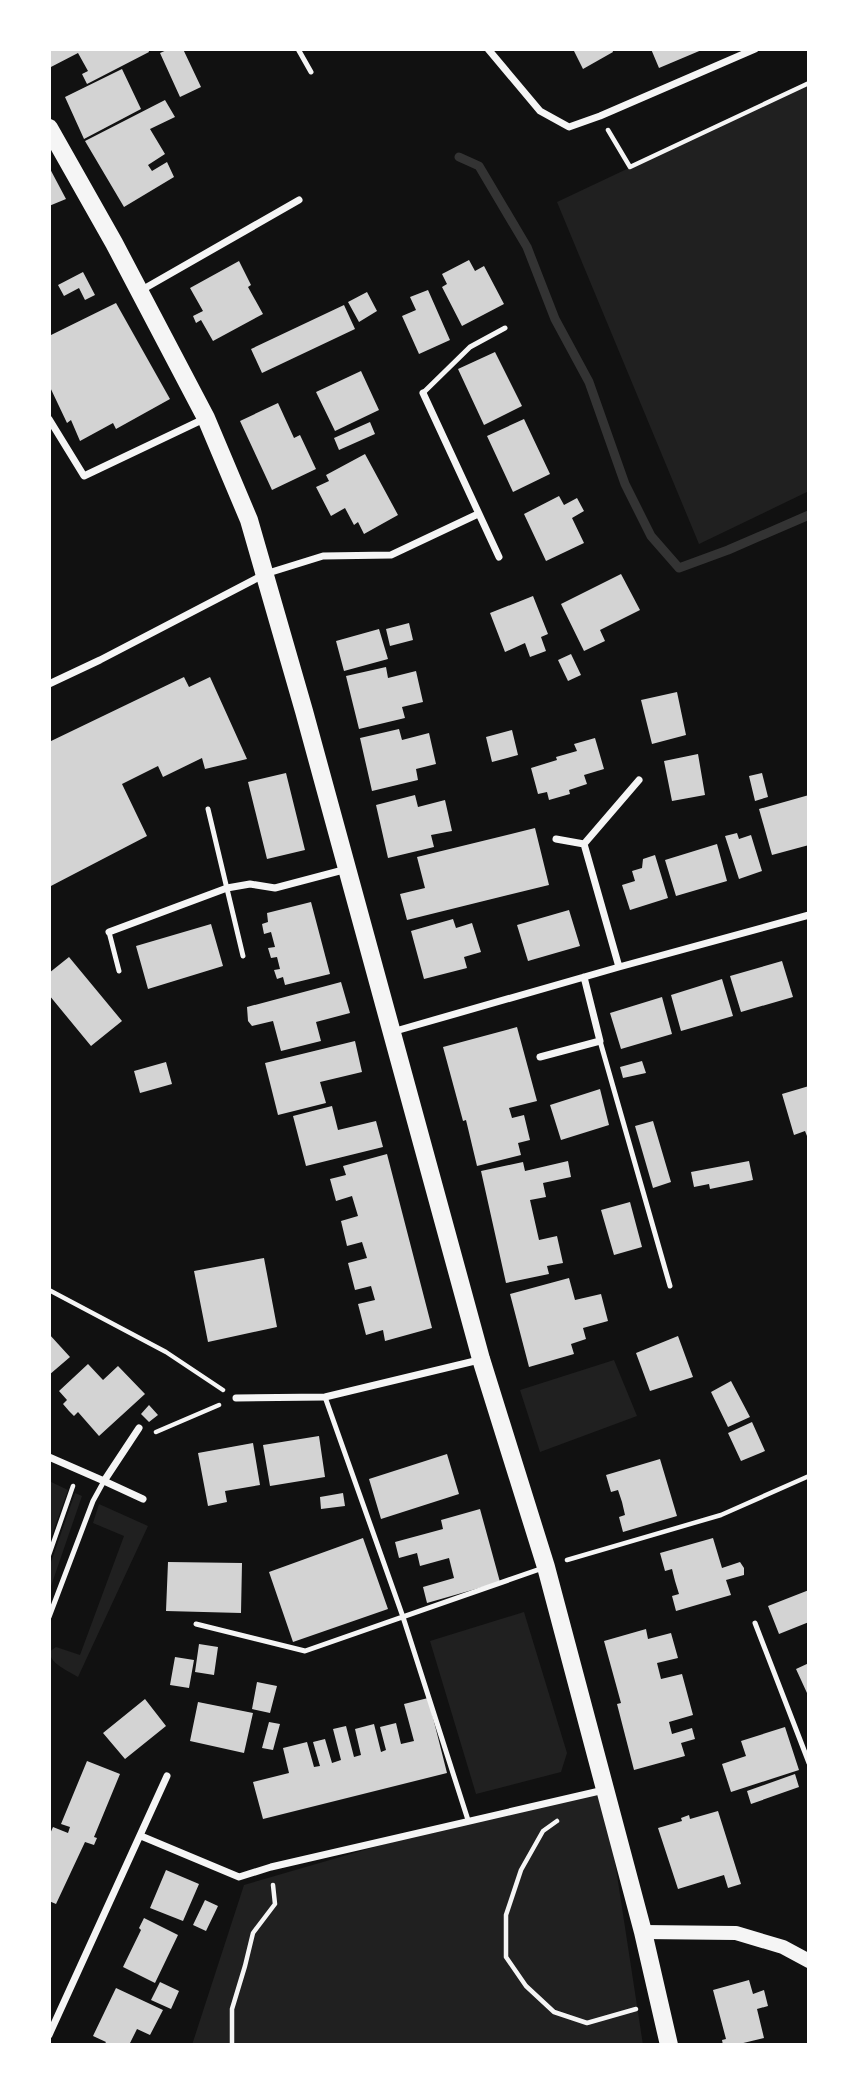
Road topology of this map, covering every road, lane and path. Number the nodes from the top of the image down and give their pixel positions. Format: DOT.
graph roads {
  1 [pos="298,49"];
  2 [pos="488,49"];
  3 [pos="755,49"];
  4 [pos="311,72"];
  5 [pos="809,83"];
  6 [pos="600,116"];
  7 [pos="49,128"];
  8 [pos="299,200"];
  9 [pos="139,291"];
  10 [pos="505,328"];
  11 [pos="423,393"];
  12 [pos="206,418"];
  13 [pos="49,419"];
  14 [pos="478,514"];
  15 [pos="499,557"];
  16 [pos="265,574"];
  17 [pos="49,684"];
  18 [pos="639,780"];
  19 [pos="208,809"];
  20 [pos="556,839"];
  21 [pos="584,844"];
  22 [pos="347,869"];
  23 [pos="227,888"];
  24 [pos="809,915"];
  25 [pos="109,932"];
  26 [pos="243,956"];
  27 [pos="619,967"];
  28 [pos="119,971"];
  29 [pos="584,977"];
  30 [pos="392,1032"];
  31 [pos="600,1041"];
  32 [pos="540,1057"];
  33 [pos="670,1286"];
  34 [pos="49,1290"];
  35 [pos="481,1360"];
  36 [pos="325,1397"];
  37 [pos="236,1398"];
  38 [pos="139,1428"];
  39 [pos="49,1457"];
  40 [pos="809,1476"];
  41 [pos="104,1481"];
  42 [pos="71,1491"];
  43 [pos="143,1499"];
  44 [pos="49,1555"];
  45 [pos="546,1567"];
  46 [pos="49,1617"];
  47 [pos="403,1617"];
  48 [pos="755,1623"];
  49 [pos="196,1624"];
  50 [pos="809,1763"];
  51 [pos="167,1776"];
  52 [pos="604,1790"];
  53 [pos="563,1817"];
  54 [pos="468,1820"];
  55 [pos="141,1836"];
  56 [pos="271,1867"];
  57 [pos="643,1932"];
  58 [pos="809,1961"];
  59 [pos="636,2009"];
  60 [pos="49,2035"];
  61 [pos="232,2045"];
  62 [pos="668,2045"];
  1 -- 4 [label="lane"];
  2 -- 6 [label="street"];
  3 -- 6 [label="street"];
  5 -- 6 [label="path"];
  7 -- 9 [label="main road"];
  8 -- 9 [label="street"];
  9 -- 12 [label="main road"];
  10 -- 11 [label="lane"];
  11 -- 14 [label="street"];
  12 -- 13 [label="street"];
  12 -- 16 [label="main road"];
  14 -- 15 [label="street"];
  14 -- 16 [label="street"];
  16 -- 17 [label="street"];
  16 -- 22 [label="main road"];
  18 -- 21 [label="street"];
  19 -- 23 [label="lane"];
  20 -- 21 [label="street"];
  21 -- 27 [label="street"];
  22 -- 23 [label="street"];
  22 -- 30 [label="main road"];
  23 -- 25 [label="street"];
  23 -- 26 [label="lane"];
  24 -- 27 [label="street"];
  25 -- 28 [label="lane"];
  27 -- 29 [label="street"];
  29 -- 30 [label="street"];
  29 -- 31 [label="street"];
  30 -- 35 [label="main road"];
  31 -- 32 [label="street"];
  31 -- 33 [label="lane"];
  34 -- 37 [label="path"];
  35 -- 36 [label="street"];
  35 -- 45 [label="main road"];
  36 -- 37 [label="street"];
  36 -- 47 [label="lane"];
  38 -- 41 [label="street"];
  39 -- 41 [label="street"];
  40 -- 45 [label="path"];
  41 -- 43 [label="street"];
  41 -- 46 [label="lane"];
  42 -- 44 [label="path"];
  45 -- 47 [label="lane"];
  45 -- 52 [label="main road"];
  47 -- 49 [label="lane"];
  47 -- 54 [label="lane"];
  48 -- 50 [label="lane"];
  51 -- 55 [label="street"];
  52 -- 54 [label="street"];
  52 -- 57 [label="main road"];
  53 -- 59 [label="path"];
  54 -- 56 [label="street"];
  55 -- 56 [label="street"];
  55 -- 60 [label="street"];
  56 -- 61 [label="path"];
  57 -- 58 [label="main road"];
  57 -- 62 [label="main road"];
}
